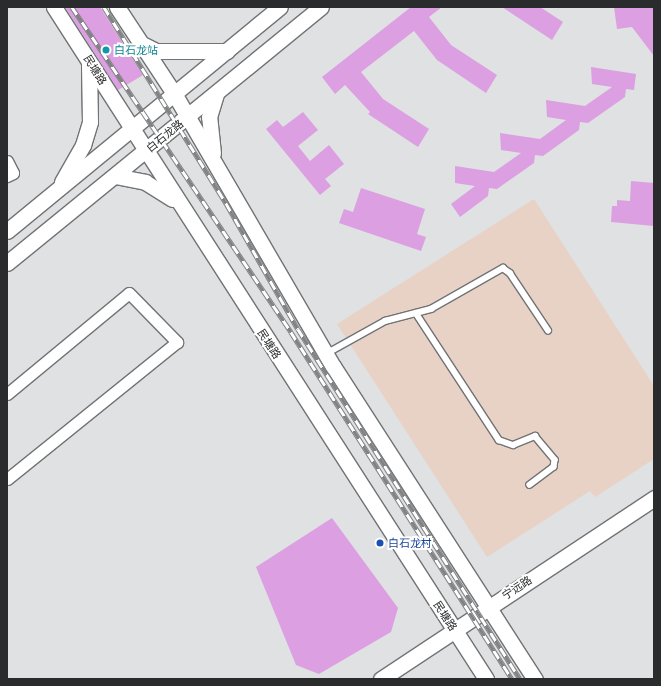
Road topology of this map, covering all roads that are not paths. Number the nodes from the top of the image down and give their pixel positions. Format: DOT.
graph roads {
  1 [pos="54,7"];
  2 [pos="117,7"];
  3 [pos="280,7"];
  4 [pos="321,7"];
  5 [pos="142,44"];
  6 [pos="228,52"];
  7 [pos="88,60"];
  8 [pos="216,94"];
  9 [pos="175,95"];
  10 [pos="188,117"];
  11 [pos="132,130"];
  12 [pos="145,152"];
  13 [pos="7,161"];
  14 [pos="214,162"];
  15 [pos="7,176"];
  16 [pos="115,176"];
  17 [pos="59,189"];
  18 [pos="180,206"];
  19 [pos="7,231"];
  20 [pos="7,264"];
  21 [pos="416,313"];
  22 [pos="548,330"];
  23 [pos="326,354"];
  24 [pos="7,394"];
  25 [pos="7,479"];
  26 [pos="530,485"];
  27 [pos="654,498"];
  28 [pos="488,607"];
  29 [pos="454,630"];
  30 [pos="381,679"];
  31 [pos="486,679"];
  32 [pos="535,679"];
  1 -- 7 [label="main road, 民塘路"];
  2 -- 5 [label="main road"];
  3 -- 6 [label="main road"];
  4 -- 8 [label="main road, 白石龙路"];
  5 -- 6 [label="main road"];
  5 -- 9 [label="main road"];
  6 -- 9 [label="main road"];
  7 -- 11 [label="main road, 民塘路"];
  7 -- 17 [label="main road"];
  8 -- 10 [label="main road, 白石龙路"];
  8 -- 14 [label="main road"];
  9 -- 10 [label="main road"];
  9 -- 11 [label="main road"];
  10 -- 12 [label="main road, 白石龙路"];
  10 -- 14 [label="main road"];
  11 -- 12 [label="main road, 民塘路"];
  11 -- 17 [label="main road"];
  12 -- 16 [label="main road, 白石龙路"];
  12 -- 18 [label="main road, 民塘路"];
  13 -- 15 [label="street"];
  14 -- 23 [label="main road"];
  16 -- 18 [label="main road"];
  16 -- 20 [label="main road, 白石龙路"];
  17 -- 19 [label="main road"];
  18 -- 29 [label="main road, 民塘路"];
  21 -- 22 [label="lane"];
  21 -- 23 [label="lane"];
  21 -- 26 [label="lane"];
  23 -- 28 [label="main road"];
  24 -- 25 [label="street"];
  27 -- 28 [label="main road, 宁远路"];
  28 -- 29 [label="main road, 宁远路"];
  28 -- 32 [label="main road"];
  29 -- 30 [label="main road, 宁远路"];
  29 -- 31 [label="main road, 民塘路"];
}
